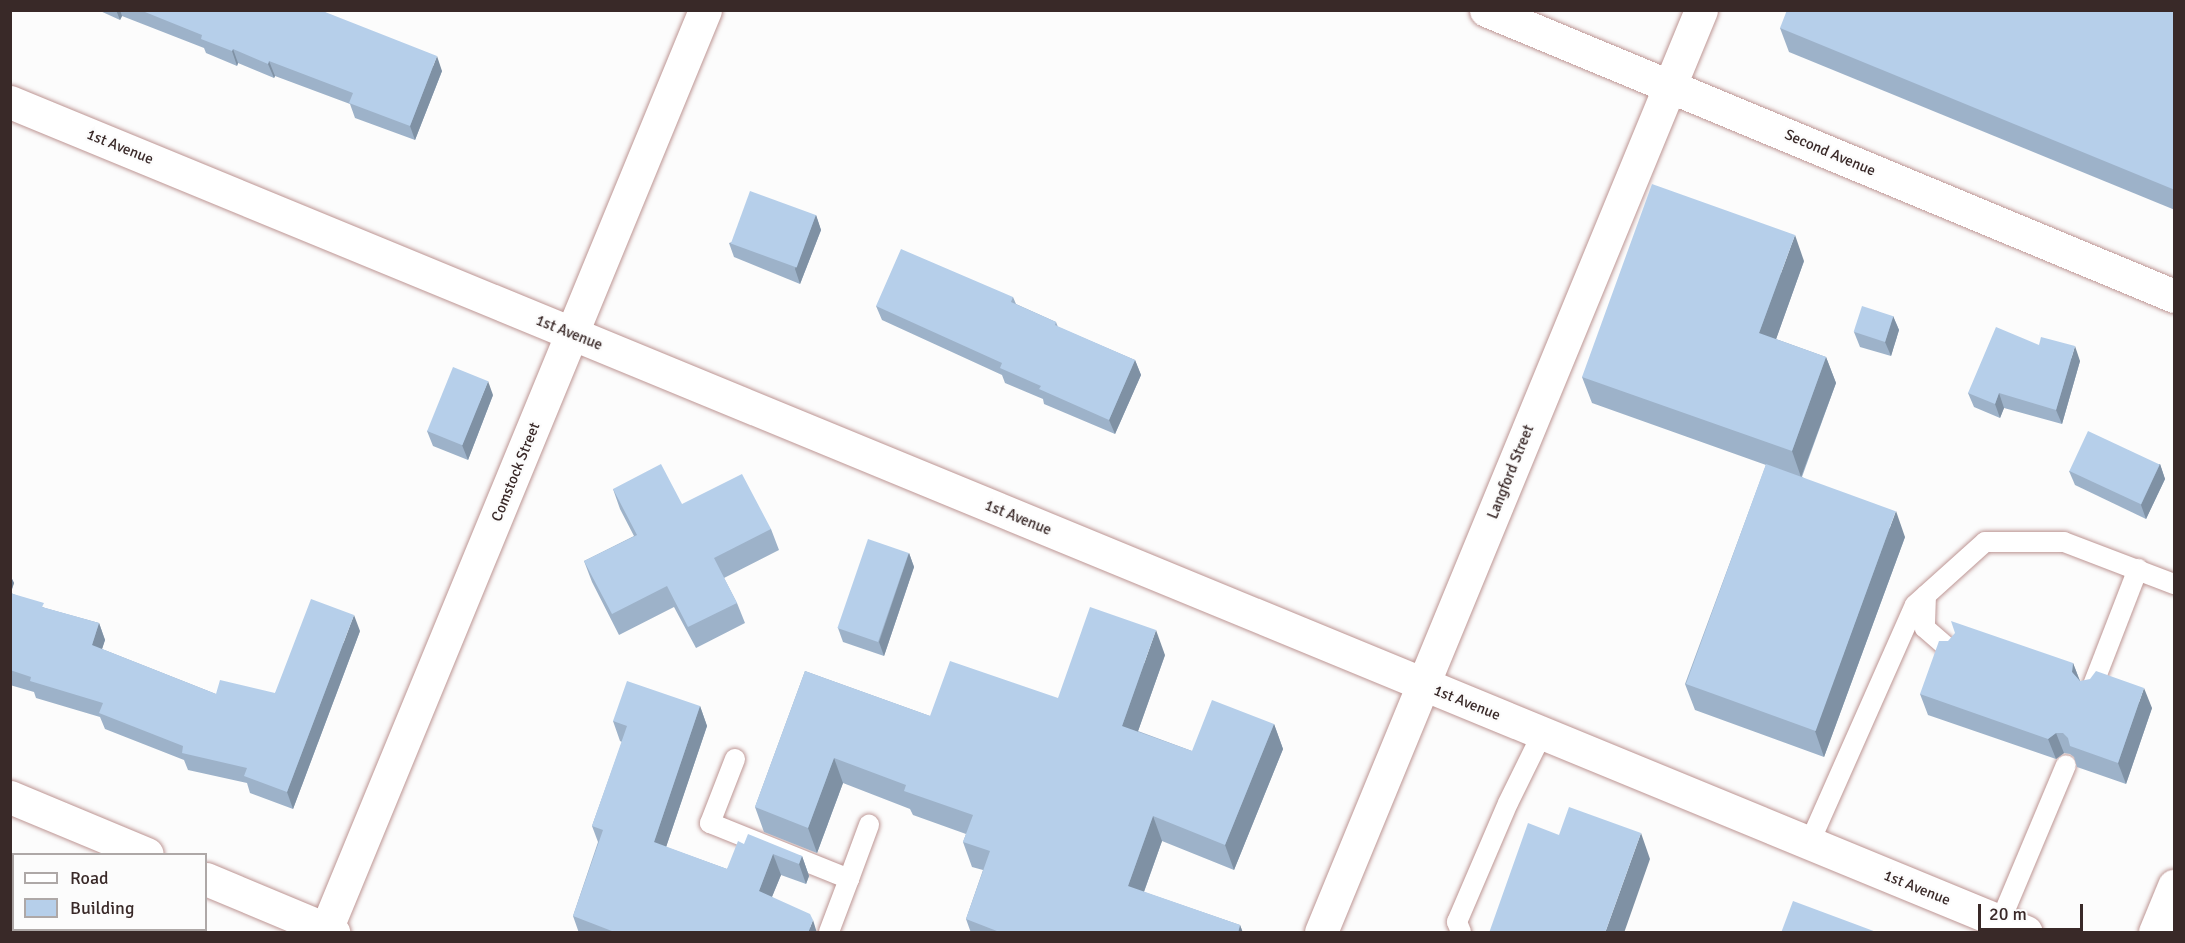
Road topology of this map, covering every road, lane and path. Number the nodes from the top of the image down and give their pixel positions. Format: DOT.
graph roads {
  1 [pos="705,10"];
  2 [pos="1486,10"];
  3 [pos="1701,10"];
  4 [pos="1670,86"];
  5 [pos="10,102"];
  6 [pos="2175,296"];
  7 [pos="572,334"];
  8 [pos="2138,569"];
  9 [pos="2175,584"];
  10 [pos="1926,595"];
  11 [pos="1951,651"];
  12 [pos="1424,685"];
  13 [pos="2091,690"];
  14 [pos="1542,734"];
  15 [pos="735,759"];
  16 [pos="2066,765"];
  17 [pos="10,797"];
  18 [pos="869,825"];
  19 [pos="1809,844"];
  20 [pos="142,853"];
  21 [pos="207,879"];
  22 [pos="849,879"];
  23 [pos="2175,886"];
  24 [pos="2013,927"];
  25 [pos="328,932"];
  26 [pos="829,933"];
  27 [pos="1321,933"];
  28 [pos="1461,933"];
  29 [pos="2155,933"];
  1 -- 7 [label="street, Comstock Street"];
  2 -- 4 [label="street, Second Avenue"];
  3 -- 4 [label="street, Langford Street"];
  4 -- 6 [label="street, Second Avenue"];
  4 -- 12 [label="street, Langford Street"];
  5 -- 7 [label="street, 1st Avenue"];
  7 -- 12 [label="street, 1st Avenue"];
  7 -- 25 [label="street, Comstock Street"];
  8 -- 9 [label="lane"];
  8 -- 10 [label="lane"];
  8 -- 13 [label="lane"];
  10 -- 11 [label="lane"];
  10 -- 19 [label="lane"];
  12 -- 14 [label="street, 1st Avenue"];
  12 -- 27 [label="street, Langford Street"];
  14 -- 19 [label="street, 1st Avenue"];
  14 -- 28 [label="lane"];
  15 -- 22 [label="lane"];
  16 -- 24 [label="lane"];
  17 -- 20 [label="street"];
  18 -- 22 [label="lane"];
  19 -- 24 [label="street, 1st Avenue"];
  21 -- 25 [label="street"];
  22 -- 26 [label="lane"];
  23 -- 29 [label="street"];
}
